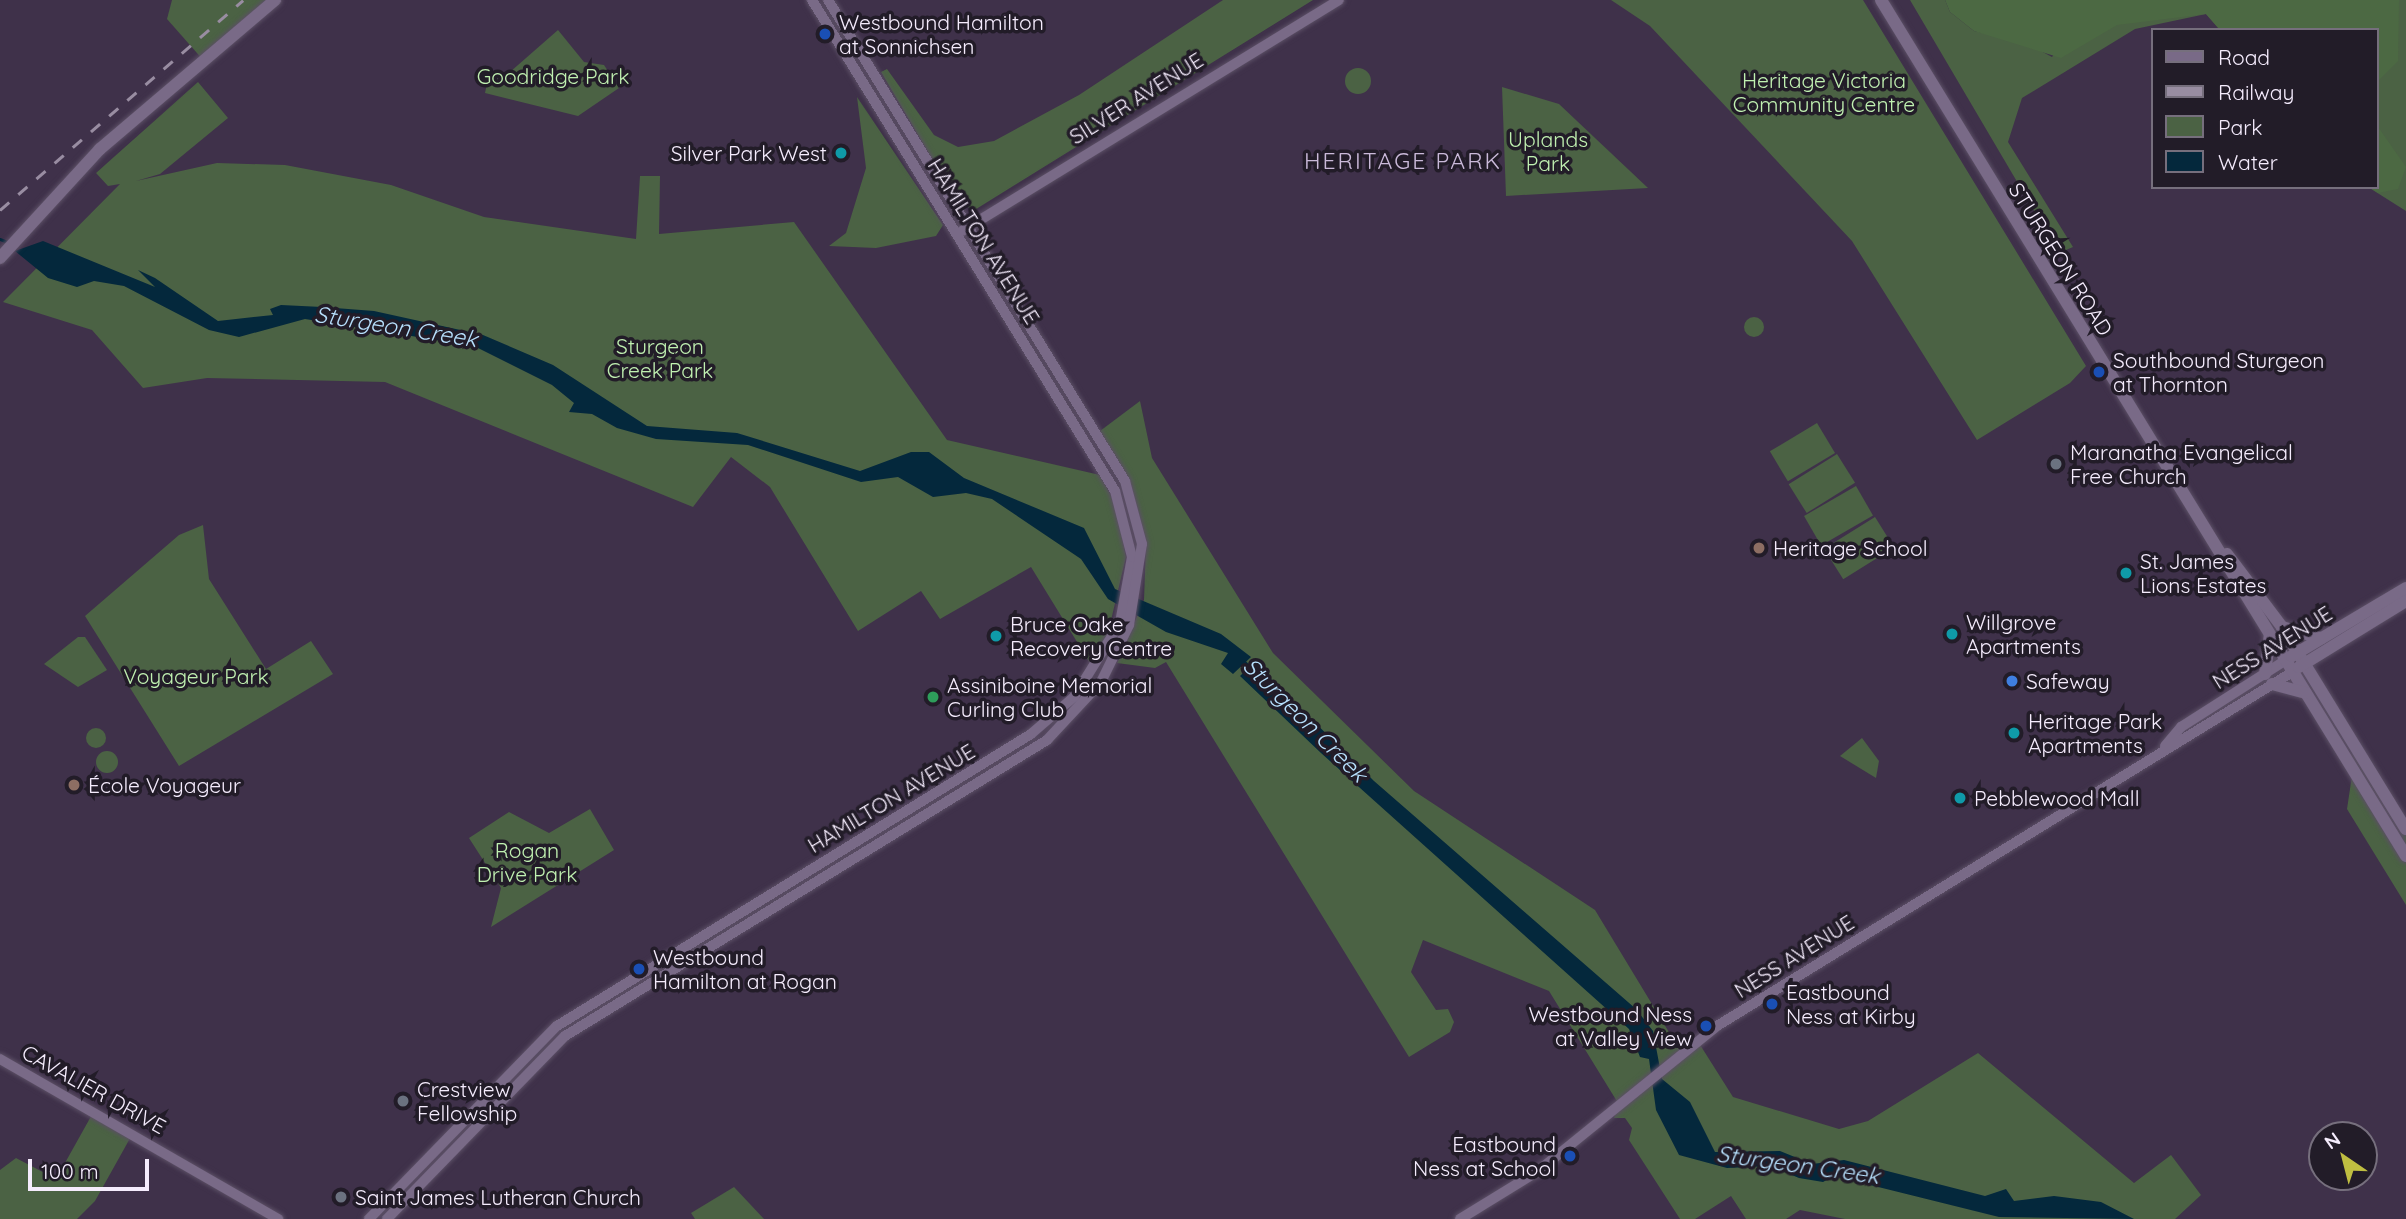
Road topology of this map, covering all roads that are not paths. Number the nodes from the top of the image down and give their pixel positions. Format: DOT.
graph roads {
  1 [pos="275,0"];
  2 [pos="812,0"];
  3 [pos="828,0"];
  4 [pos="1339,0"];
  5 [pos="1881,0"];
  6 [pos="968,227"];
  7 [pos="956,234"];
  8 [pos="0,258"];
  9 [pos="2211,537"];
  10 [pos="1136,576"];
  11 [pos="2406,588"];
  12 [pos="2406,601"];
  13 [pos="1124,624"];
  14 [pos="2282,628"];
  15 [pos="2270,635"];
  16 [pos="2322,638"];
  17 [pos="2295,662"];
  18 [pos="2269,679"];
  19 [pos="2306,693"];
  20 [pos="2406,829"];
  21 [pos="2406,856"];
  22 [pos="0,1059"];
  23 [pos="278,1219"];
  24 [pos="369,1219"];
  25 [pos="387,1219"];
  26 [pos="1460,1219"];
  1 -- 8 [label="main road"];
  2 -- 7 [label="street, HAMILTON AVENUE"];
  3 -- 6 [label="street, HAMILTON AVENUE"];
  4 -- 6 [label="street, SILVER AVENUE"];
  5 -- 9 [label="main road, STURGEON ROAD"];
  6 -- 7 [label="street, SILVER AVENUE"];
  6 -- 10 [label="street, HAMILTON AVENUE"];
  7 -- 10 [label="street, HAMILTON AVENUE"];
  9 -- 14 [label="main road, STURGEON ROAD"];
  9 -- 15 [label="main road, STURGEON ROAD"];
  10 -- 13 [label="street, HAMILTON AVENUE"];
  11 -- 16 [label="main road, NESS AVENUE"];
  12 -- 17 [label="main road, NESS AVENUE"];
  13 -- 24 [label="street, HAMILTON AVENUE"];
  13 -- 25 [label="street, HAMILTON AVENUE"];
  14 -- 16 [label="main road"];
  14 -- 17 [label="main road, STURGEON ROAD"];
  15 -- 17 [label="main road, STURGEON ROAD"];
  15 -- 18 [label="main road"];
  16 -- 17 [label="main road, NESS AVENUE"];
  17 -- 18 [label="street, NESS AVENUE"];
  17 -- 19 [label="main road, STURGEON ROAD"];
  17 -- 20 [label="main road, STURGEON ROAD"];
  18 -- 19 [label="main road"];
  18 -- 26 [label="street, NESS AVENUE"];
  19 -- 21 [label="main road, STURGEON ROAD"];
  22 -- 23 [label="street, CAVALIER DRIVE"];
}
